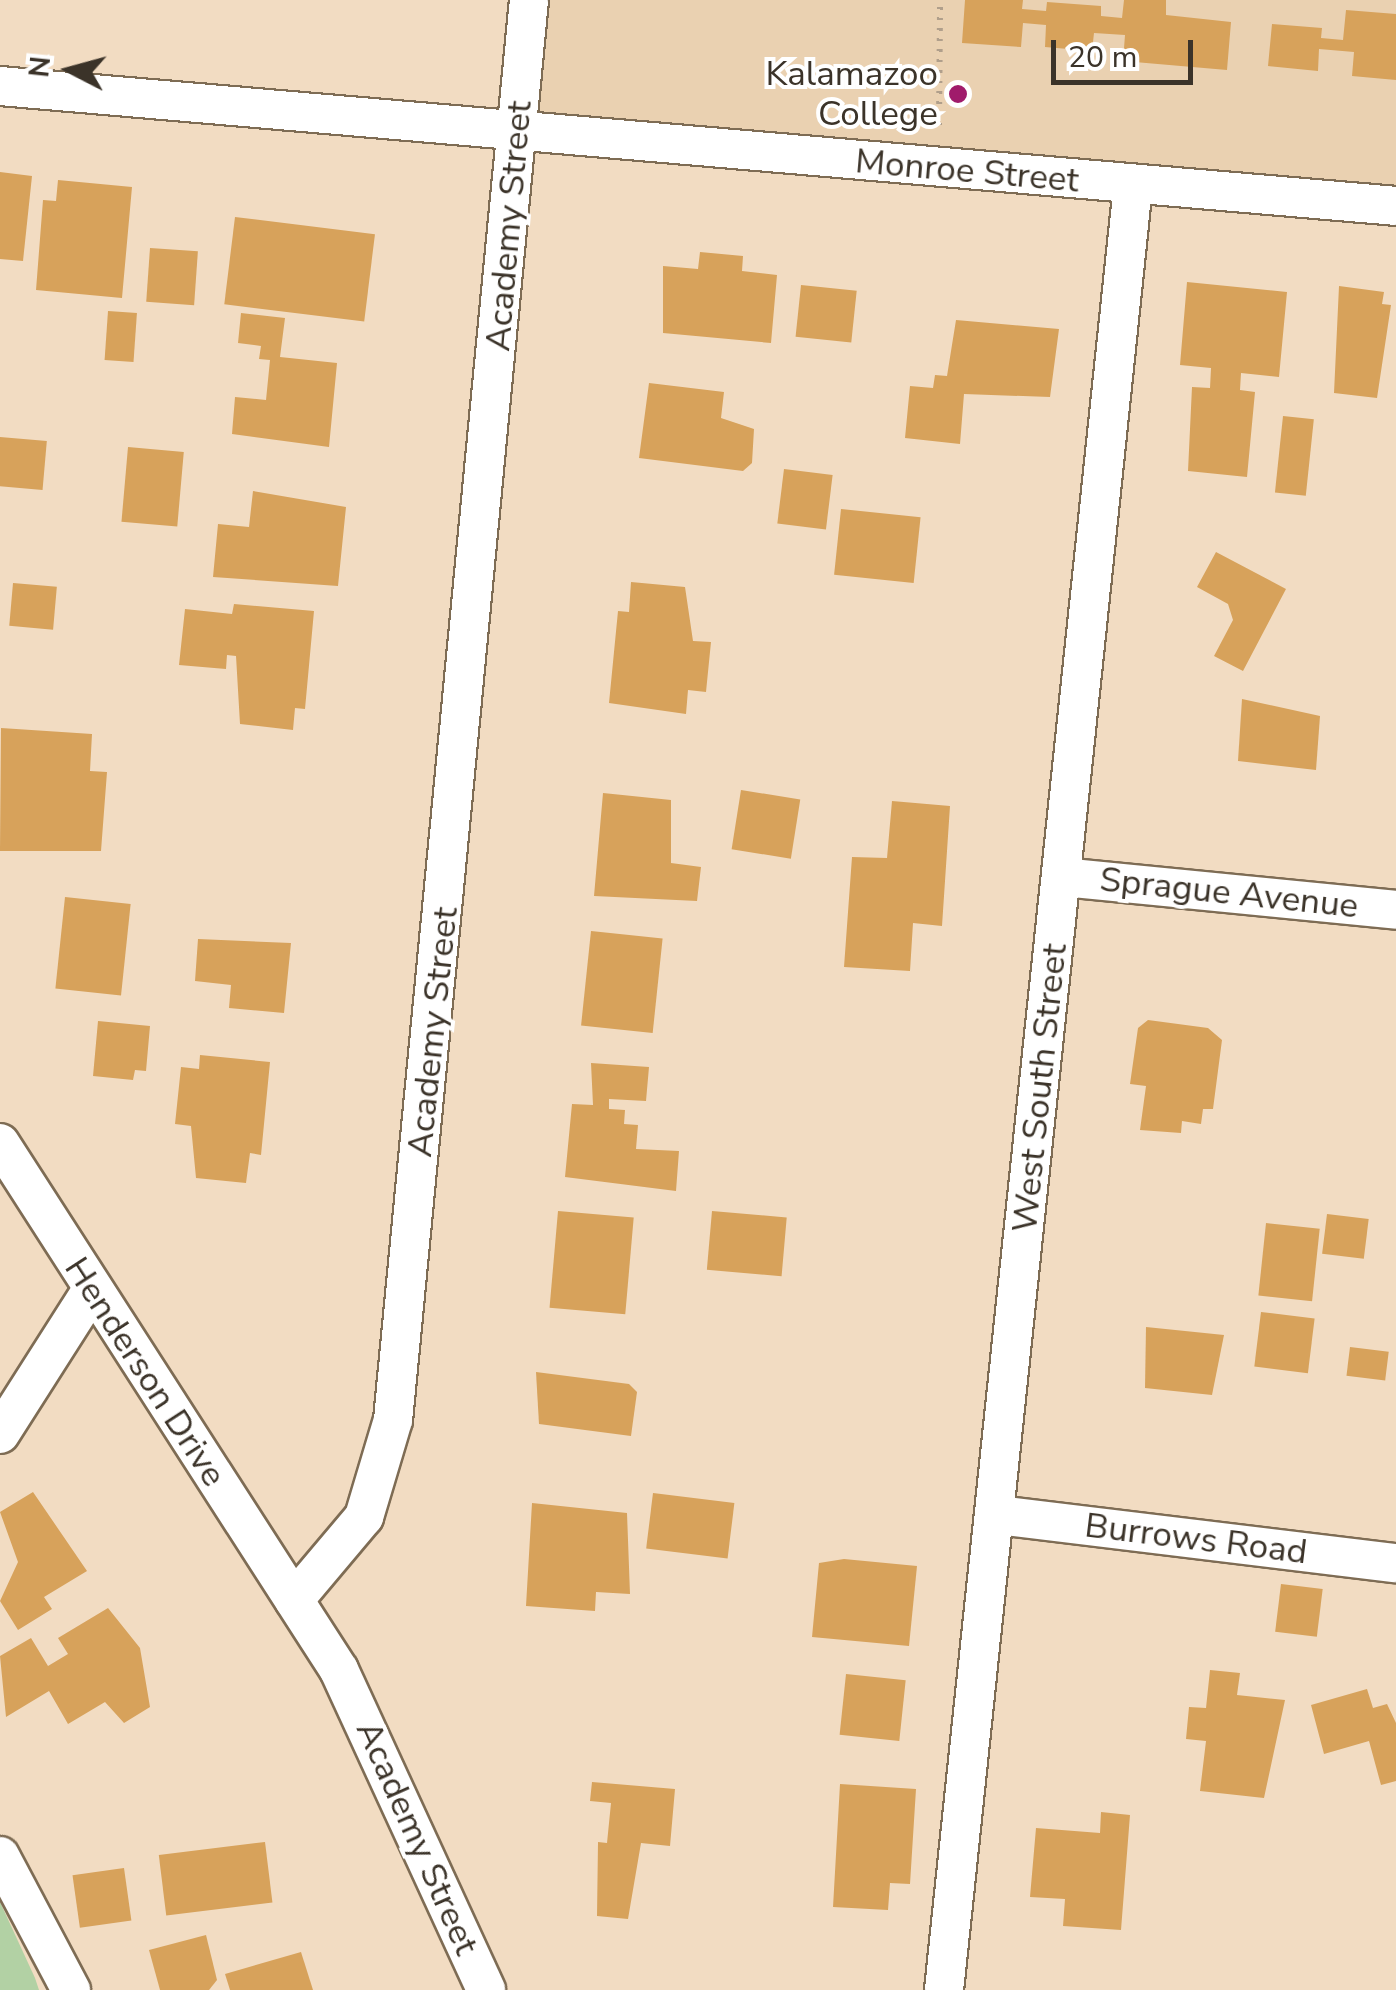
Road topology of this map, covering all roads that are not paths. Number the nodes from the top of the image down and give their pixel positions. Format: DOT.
graph roads {
  1 [pos="529,0"];
  2 [pos="0,86"];
  3 [pos="516,129"];
  4 [pos="1132,185"];
  5 [pos="1396,206"];
  6 [pos="1062,877"];
  7 [pos="1396,910"];
  8 [pos="0,1143"];
  9 [pos="91,1291"];
  10 [pos="0,1434"];
  11 [pos="997,1515"];
  12 [pos="1396,1562"];
  13 [pos="294,1600"];
  14 [pos="0,1856"];
  15 [pos="71,1990"];
  16 [pos="486,1990"];
  17 [pos="944,1990"];
  1 -- 3 [label="street, Academy Street"];
  2 -- 3 [label="street, Monroe Street"];
  3 -- 4 [label="street, Monroe Street"];
  3 -- 13 [label="street, Academy Street"];
  4 -- 5 [label="street, Monroe Street"];
  4 -- 6 [label="street, West South Street"];
  6 -- 7 [label="street, Sprague Avenue"];
  6 -- 11 [label="street, West South Street"];
  8 -- 9 [label="street, Henderson Drive"];
  9 -- 10 [label="street"];
  9 -- 13 [label="street, Henderson Drive"];
  11 -- 12 [label="street, Burrows Road"];
  11 -- 17 [label="street, West South Street"];
  13 -- 16 [label="street, Academy Street"];
  14 -- 15 [label="street"];
}
